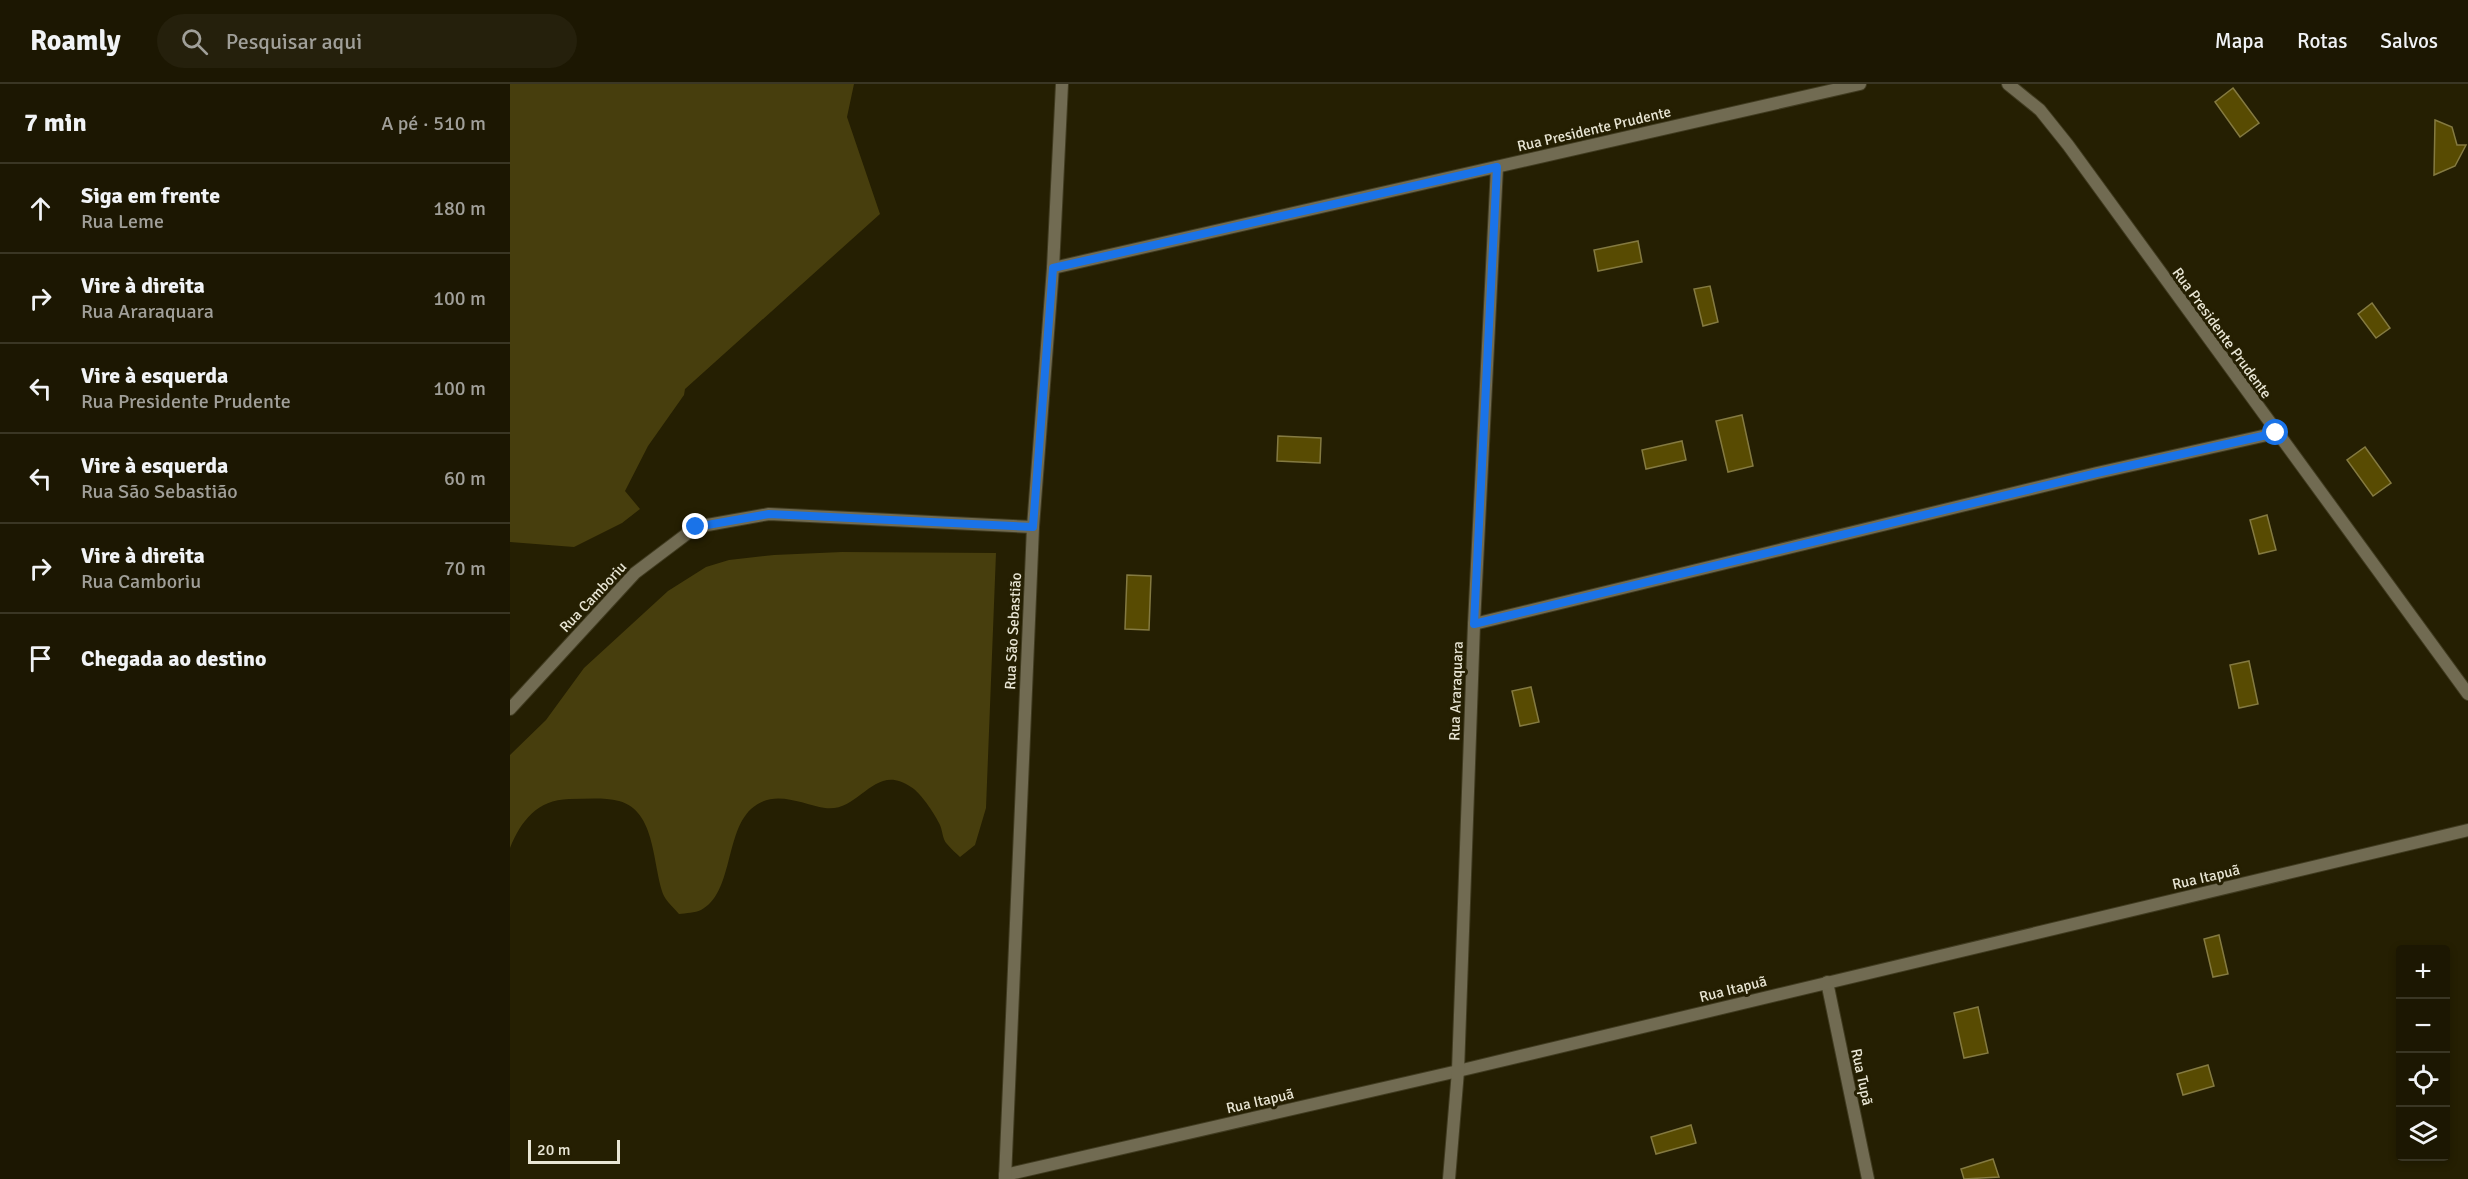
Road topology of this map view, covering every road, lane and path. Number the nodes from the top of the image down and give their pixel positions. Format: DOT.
graph roads {
  1 [pos="1062,84"];
  2 [pos="1860,84"];
  3 [pos="2008,84"];
  4 [pos="1497,167"];
  5 [pos="1053,268"];
  6 [pos="2276,433"];
  7 [pos="1033,527"];
  8 [pos="1474,624"];
  9 [pos="2468,693"];
  10 [pos="510,709"];
  11 [pos="2468,831"];
  12 [pos="1827,982"];
  13 [pos="1458,1071"];
  14 [pos="1005,1177"];
  15 [pos="1449,1179"];
  16 [pos="1869,1179"];
  1 -- 5 [label="street, Rua São Sebastião"];
  2 -- 4 [label="street, Rua Presidente Prudente"];
  3 -- 6 [label="street, Rua Presidente Prudente"];
  4 -- 5 [label="street, Rua Presidente Prudente"];
  4 -- 8 [label="street, Rua Araraquara"];
  5 -- 7 [label="street, Rua São Sebastião"];
  6 -- 8 [label="street"];
  6 -- 9 [label="street, Rua Presidente Prudente"];
  7 -- 10 [label="street, Rua Camboriu"];
  7 -- 14 [label="street, Rua São Sebastião"];
  8 -- 13 [label="street, Rua Araraquara"];
  11 -- 12 [label="street, Rua Itapuã"];
  12 -- 13 [label="street, Rua Itapuã"];
  12 -- 16 [label="street, Rua Tupã"];
  13 -- 14 [label="street, Rua Itapuã"];
  13 -- 15 [label="street, Rua Araraquara"];
}
